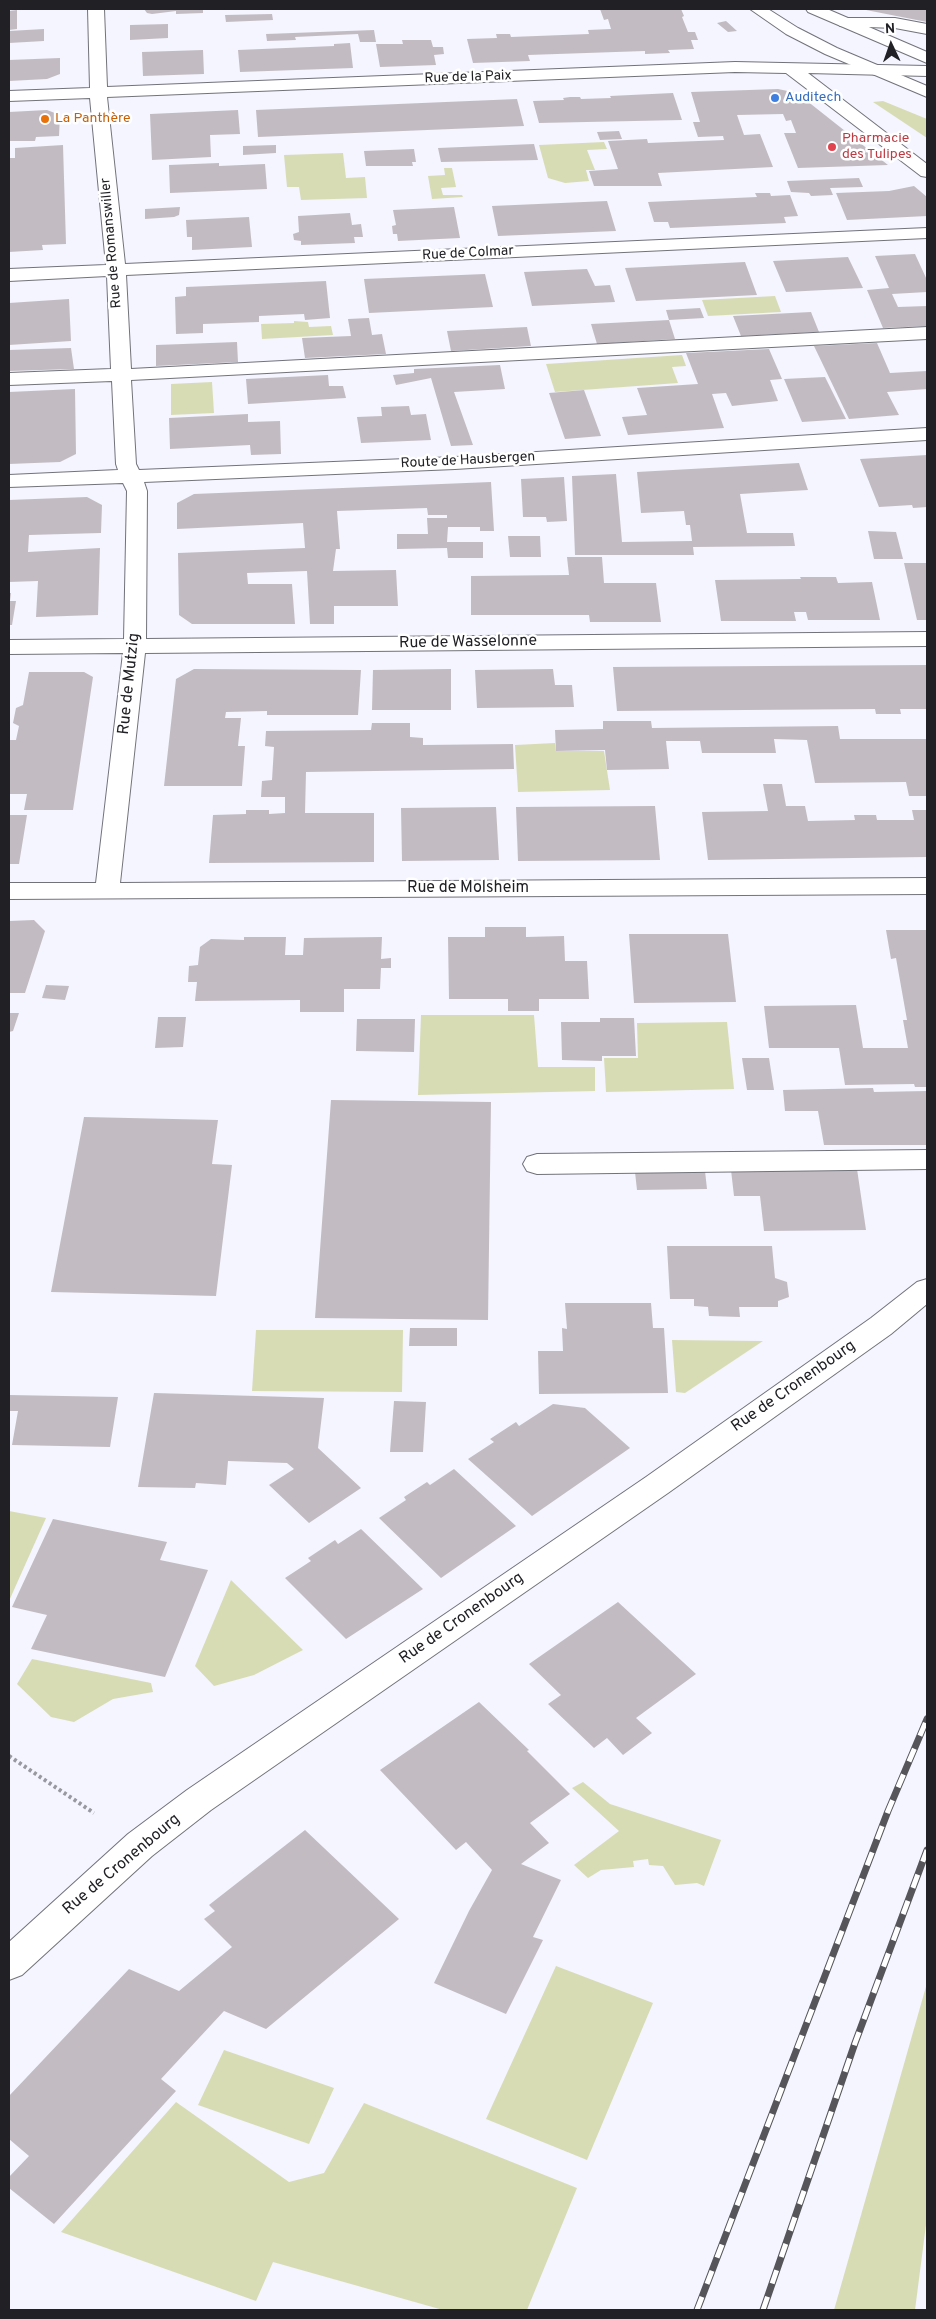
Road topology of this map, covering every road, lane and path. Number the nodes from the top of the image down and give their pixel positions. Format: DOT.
graph roads {
  1 [pos="96,9"];
  2 [pos="758,9"];
  3 [pos="814,9"];
  4 [pos="846,22"];
  5 [pos="927,29"];
  6 [pos="927,58"];
  7 [pos="789,67"];
  8 [pos="874,70"];
  9 [pos="927,71"];
  10 [pos="99,92"];
  11 [pos="927,92"];
  12 [pos="9,96"];
  13 [pos="927,172"];
  14 [pos="927,233"];
  15 [pos="116,270"];
  16 [pos="9,275"];
  17 [pos="927,333"];
  18 [pos="121,375"];
  19 [pos="9,379"];
  20 [pos="927,434"];
  21 [pos="132,477"];
  22 [pos="9,480"];
  23 [pos="927,639"];
  24 [pos="136,646"];
  25 [pos="9,647"];
  26 [pos="927,886"];
  27 [pos="9,891"];
  28 [pos="107,891"];
  29 [pos="927,1159"];
  30 [pos="537,1164"];
  31 [pos="927,1289"];
  32 [pos="9,1756"];
  33 [pos="140,1845"];
  34 [pos="9,1964"];
  1 -- 10 [label="street, Rue de Romanswiller"];
  2 -- 8 [label="street"];
  3 -- 4 [label="street"];
  4 -- 5 [label="street"];
  4 -- 6 [label="street"];
  7 -- 8 [label="street, Rue de la Paix"];
  7 -- 10 [label="street, Rue de la Paix"];
  7 -- 13 [label="street"];
  8 -- 9 [label="street, Rue de la Paix"];
  8 -- 11 [label="street"];
  10 -- 12 [label="street, Rue de la Paix"];
  10 -- 15 [label="street, Rue de Romanswiller"];
  14 -- 15 [label="street, Rue de Colmar"];
  15 -- 16 [label="street, Rue de Colmar"];
  15 -- 18 [label="street, Rue de Romanswiller"];
  17 -- 18 [label="street"];
  18 -- 19 [label="street"];
  18 -- 21 [label="street, Rue de Romanswiller"];
  20 -- 21 [label="street, Route de Hausbergen"];
  21 -- 22 [label="street, Route de Hausbergen"];
  21 -- 24 [label="street, Rue de Mutzig"];
  23 -- 24 [label="street, Rue de Wasselonne"];
  24 -- 25 [label="street, Rue de Wasselonne"];
  24 -- 28 [label="street, Rue de Mutzig"];
  26 -- 28 [label="street, Rue de Molsheim"];
  27 -- 28 [label="street, Rue de Molsheim"];
  29 -- 30 [label="street"];
  31 -- 33 [label="street, Rue de Cronenbourg"];
  32 -- 33 [label="path"];
  33 -- 34 [label="street, Rue de Cronenbourg"];
}
